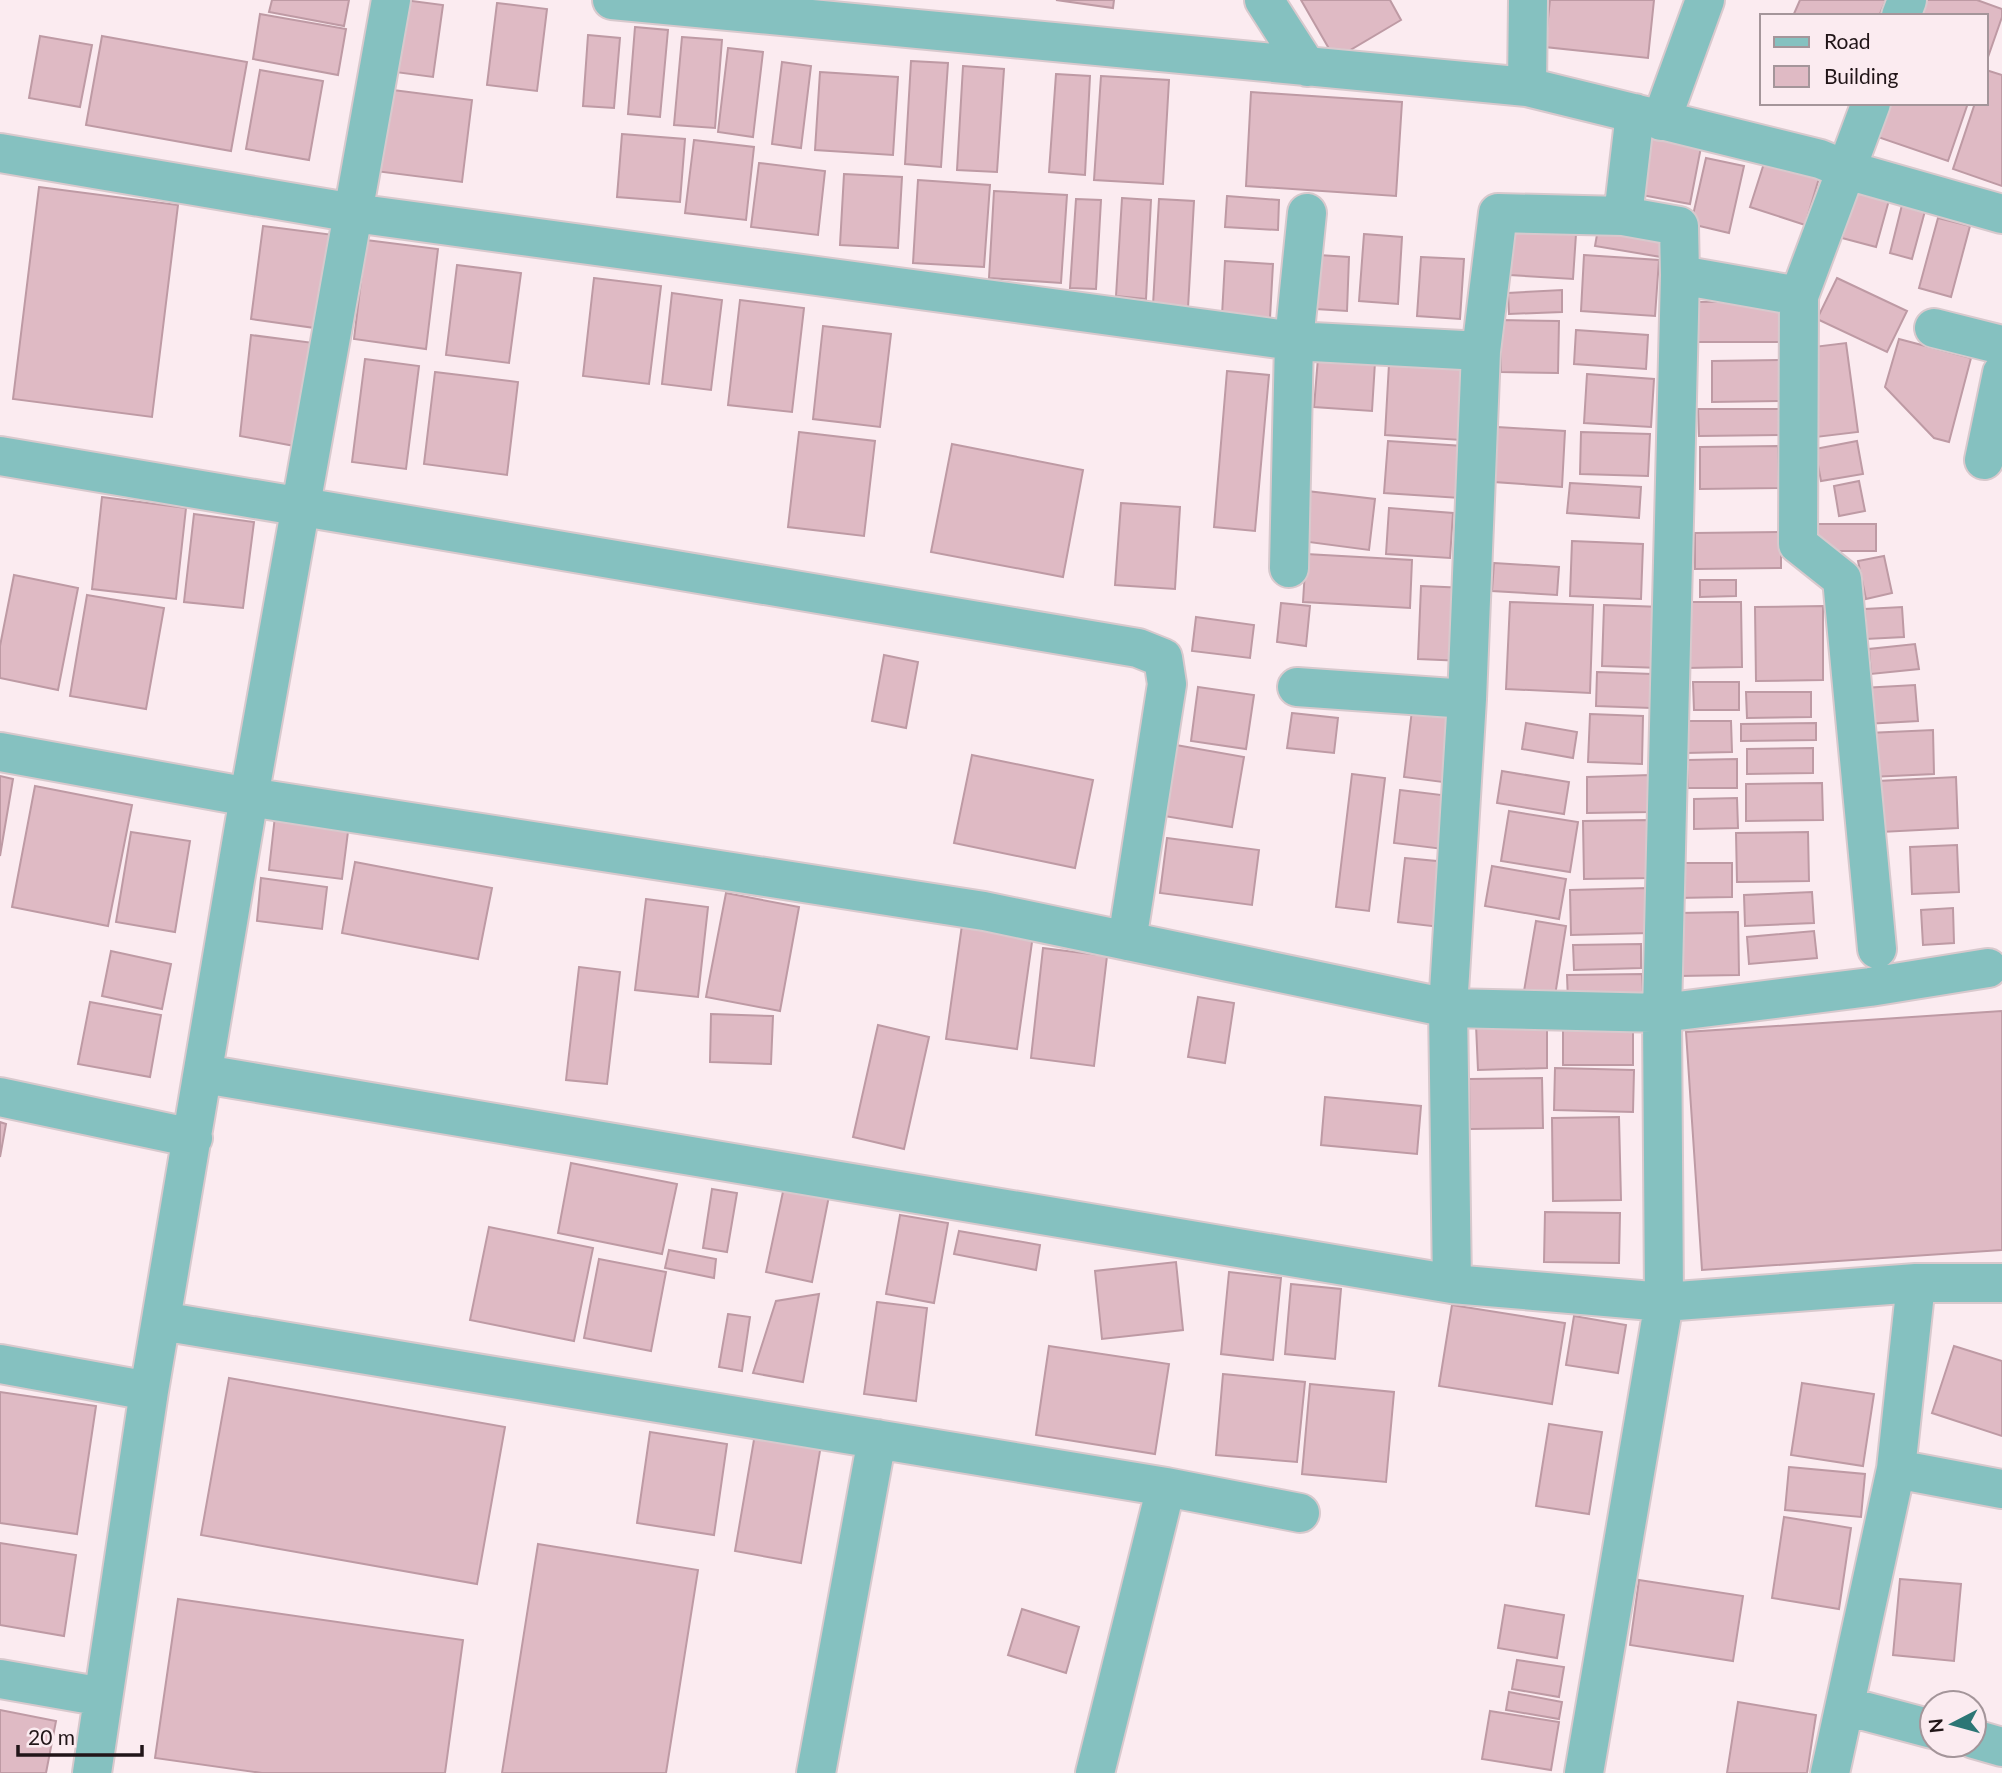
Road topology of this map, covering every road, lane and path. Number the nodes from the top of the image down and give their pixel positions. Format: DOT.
graph roads {
  1 [pos="391,0"];
  2 [pos="612,0"];
  3 [pos="1264,0"];
  4 [pos="1528,0"];
  5 [pos="1705,0"];
  6 [pos="1307,67"];
  7 [pos="1527,87"];
  8 [pos="1870,105"];
  9 [pos="1648,117"];
  10 [pos="0,153"];
  11 [pos="1847,170"];
  12 [pos="354,213"];
  13 [pos="1307,213"];
  14 [pos="2002,214"];
  15 [pos="1623,216"];
  16 [pos="1680,275"];
  17 [pos="1799,296"];
  18 [pos="1934,328"];
  19 [pos="1294,341"];
  20 [pos="2002,345"];
  21 [pos="1481,351"];
  22 [pos="2002,373"];
  23 [pos="0,456"];
  24 [pos="1984,460"];
  25 [pos="301,506"];
  26 [pos="1289,568"];
  27 [pos="1297,687"];
  28 [pos="1467,699"];
  29 [pos="0,752"];
  30 [pos="249,797"];
  31 [pos="1127,941"];
  32 [pos="1877,949"];
  33 [pos="1988,968"];
  34 [pos="1448,1008"];
  35 [pos="1662,1013"];
  36 [pos="204,1073"];
  37 [pos="0,1097"];
  38 [pos="193,1138"];
  39 [pos="1916,1283"];
  40 [pos="2002,1283"];
  41 [pos="1452,1284"];
  42 [pos="1664,1302"];
  43 [pos="162,1321"];
  44 [pos="0,1364"];
  45 [pos="149,1391"];
  46 [pos="877,1439"];
  47 [pos="1896,1469"];
  48 [pos="1166,1487"];
  49 [pos="2002,1489"];
  50 [pos="1300,1513"];
  51 [pos="0,1679"];
  52 [pos="103,1697"];
  53 [pos="1845,1706"];
  54 [pos="1918,1725"];
  55 [pos="819,1772"];
  56 [pos="92,1773"];
  57 [pos="1095,1773"];
  58 [pos="1584,1773"];
  59 [pos="1830,1773"];
  1 -- 12 [label="street"];
  2 -- 6 [label="street"];
  3 -- 6 [label="street"];
  4 -- 7 [label="street"];
  5 -- 9 [label="street"];
  6 -- 7 [label="street"];
  7 -- 9 [label="street"];
  8 -- 11 [label="street"];
  9 -- 11 [label="street"];
  9 -- 15 [label="street"];
  10 -- 12 [label="street"];
  11 -- 14 [label="street"];
  11 -- 17 [label="street"];
  12 -- 19 [label="street"];
  12 -- 25 [label="street"];
  13 -- 19 [label="street"];
  15 -- 16 [label="street"];
  15 -- 21 [label="street"];
  16 -- 17 [label="street"];
  16 -- 35 [label="street"];
  17 -- 32 [label="street"];
  18 -- 20 [label="street"];
  19 -- 21 [label="street"];
  19 -- 26 [label="street"];
  21 -- 28 [label="street"];
  22 -- 24 [label="street"];
  23 -- 25 [label="street"];
  25 -- 30 [label="street"];
  25 -- 31 [label="street"];
  27 -- 28 [label="street"];
  28 -- 34 [label="street"];
  29 -- 30 [label="street"];
  30 -- 31 [label="street"];
  30 -- 36 [label="street"];
  31 -- 34 [label="street"];
  33 -- 35 [label="street"];
  34 -- 35 [label="street"];
  34 -- 41 [label="street"];
  35 -- 42 [label="street"];
  36 -- 38 [label="street"];
  36 -- 41 [label="street"];
  37 -- 38 [label="street"];
  38 -- 43 [label="street"];
  39 -- 40 [label="street"];
  39 -- 42 [label="street"];
  39 -- 47 [label="street"];
  41 -- 42 [label="street"];
  42 -- 58 [label="street"];
  43 -- 45 [label="street"];
  43 -- 46 [label="street"];
  44 -- 45 [label="street"];
  45 -- 52 [label="street"];
  46 -- 48 [label="street"];
  46 -- 55 [label="street"];
  47 -- 49 [label="street"];
  47 -- 53 [label="street"];
  48 -- 50 [label="street"];
  48 -- 57 [label="street"];
  51 -- 52 [label="street"];
  52 -- 56 [label="street"];
  53 -- 54 [label="street"];
  53 -- 59 [label="street"];
}
